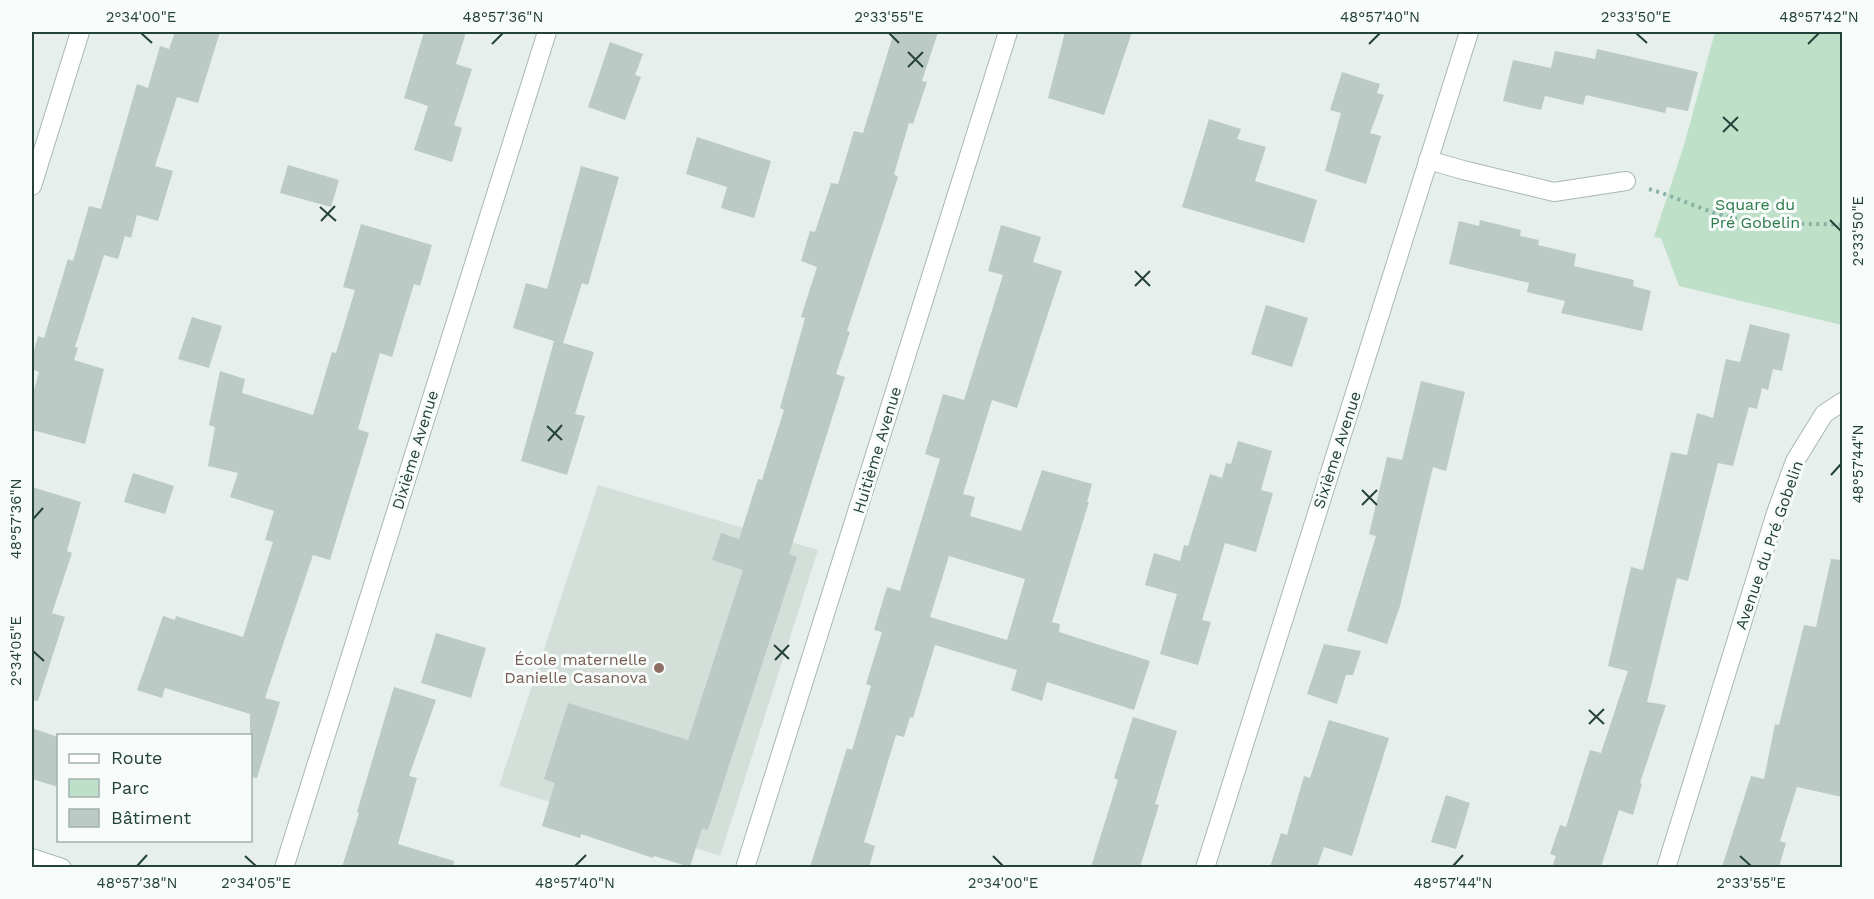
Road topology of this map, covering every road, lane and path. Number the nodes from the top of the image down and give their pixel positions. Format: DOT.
graph roads {
  1 [pos="81,32"];
  2 [pos="546,32"];
  3 [pos="1008,32"];
  4 [pos="1468,32"];
  5 [pos="38,146"];
  6 [pos="1428,160"];
  7 [pos="1626,181"];
  8 [pos="32,186"];
  9 [pos="1842,225"];
  10 [pos="1842,402"];
  11 [pos="32,858"];
  12 [pos="62,867"];
  13 [pos="284,867"];
  14 [pos="745,867"];
  15 [pos="1204,867"];
  16 [pos="1666,867"];
  1 -- 5 [label="street"];
  2 -- 13 [label="street, Dixième Avenue"];
  3 -- 14 [label="street, Huitième Avenue"];
  4 -- 6 [label="street, Sixième Avenue"];
  5 -- 8 [label="street"];
  6 -- 7 [label="street"];
  6 -- 15 [label="street, Sixième Avenue"];
  7 -- 9 [label="path"];
  10 -- 16 [label="street, Avenue du Pré Gobelin"];
  11 -- 12 [label="street"];
}
